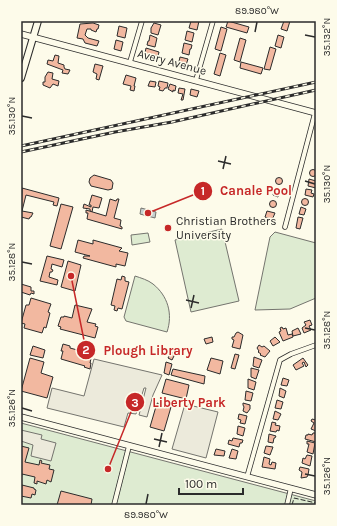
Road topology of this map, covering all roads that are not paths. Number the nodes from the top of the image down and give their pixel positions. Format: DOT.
graph roads {
  1 [pos="38,21"];
  2 [pos="142,21"];
  3 [pos="213,21"];
  4 [pos="21,34"];
  5 [pos="34,37"];
  6 [pos="130,62"];
  7 [pos="22,73"];
  8 [pos="196,80"];
  9 [pos="316,113"];
  10 [pos="284,227"];
  11 [pos="316,346"];
  12 [pos="21,417"];
  13 [pos="129,446"];
  14 [pos="247,477"];
  15 [pos="291,488"];
  16 [pos="316,495"];
  17 [pos="114,505"];
  18 [pos="287,505"];
  1 -- 5 [label="main road"];
  2 -- 6 [label="street"];
  3 -- 8 [label="street"];
  4 -- 5 [label="main road, Avery Avenue"];
  5 -- 6 [label="main road, Avery Avenue"];
  5 -- 7 [label="main road"];
  6 -- 8 [label="main road, Avery Avenue"];
  8 -- 9 [label="main road, Avery Avenue"];
  9 -- 10 [label="street"];
  11 -- 14 [label="street"];
  12 -- 13 [label="main road"];
  13 -- 14 [label="main road"];
  13 -- 17 [label="street"];
  14 -- 15 [label="main road"];
  15 -- 16 [label="main road"];
  15 -- 18 [label="street"];
}
